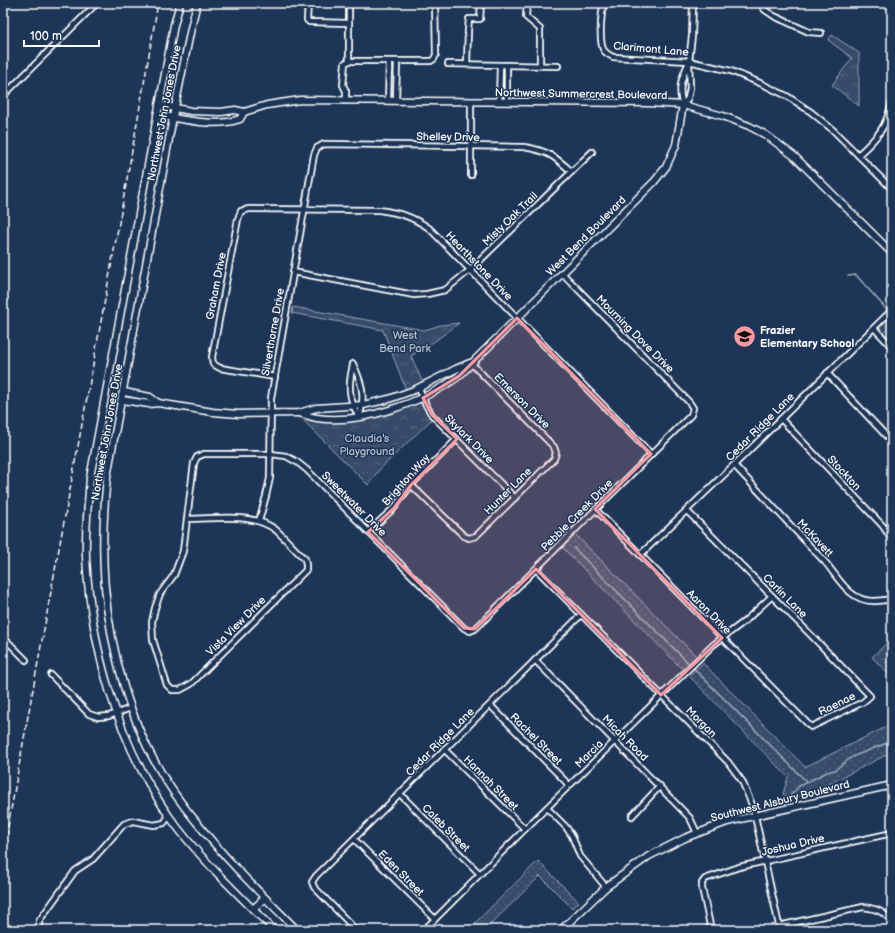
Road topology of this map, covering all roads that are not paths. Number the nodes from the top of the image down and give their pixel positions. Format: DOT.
graph roads {
  1 [pos="97,3"];
  2 [pos="180,3"];
  3 [pos="197,3"];
  4 [pos="308,3"];
  5 [pos="349,3"];
  6 [pos="436,3"];
  7 [pos="481,3"];
  8 [pos="527,3"];
  9 [pos="604,3"];
  10 [pos="693,3"];
  11 [pos="760,3"];
  12 [pos="349,23"];
  13 [pos="821,32"];
  14 [pos="349,61"];
  15 [pos="389,61"];
  16 [pos="397,61"];
  17 [pos="689,61"];
  18 [pos="448,64"];
  19 [pos="467,64"];
  20 [pos="500,65"];
  21 [pos="507,65"];
  22 [pos="540,66"];
  23 [pos="558,66"];
  24 [pos="3,96"];
  25 [pos="346,101"];
  26 [pos="388,101"];
  27 [pos="396,101"];
  28 [pos="471,102"];
  29 [pos="499,102"];
  30 [pos="506,102"];
  31 [pos="892,102"];
  32 [pos="159,105"];
  33 [pos="683,105"];
  34 [pos="175,108"];
  35 [pos="244,112"];
  36 [pos="157,114"];
  37 [pos="173,117"];
  38 [pos="470,146"];
  39 [pos="318,148"];
  40 [pos="592,152"];
  41 [pos="858,155"];
  42 [pos="571,171"];
  43 [pos="471,175"];
  44 [pos="892,189"];
  45 [pos="304,210"];
  46 [pos="241,211"];
  47 [pos="892,253"];
  48 [pos="470,270"];
  49 [pos="293,272"];
  50 [pos="562,273"];
  51 [pos="892,310"];
  52 [pos="517,318"];
  53 [pos="874,328"];
  54 [pos="892,347"];
  55 [pos="471,363"];
  56 [pos="827,373"];
  57 [pos="275,377"];
  58 [pos="419,388"];
  59 [pos="124,392"];
  60 [pos="423,398"];
  61 [pos="122,400"];
  62 [pos="158,403"];
  63 [pos="363,405"];
  64 [pos="353,406"];
  65 [pos="692,408"];
  66 [pos="299,413"];
  67 [pos="270,414"];
  68 [pos="359,416"];
  69 [pos="781,419"];
  70 [pos="457,439"];
  71 [pos="892,442"];
  72 [pos="556,453"];
  73 [pos="271,454"];
  74 [pos="651,454"];
  75 [pos="734,465"];
  76 [pos="411,485"];
  77 [pos="515,498"];
  78 [pos="595,509"];
  79 [pos="687,511"];
  80 [pos="188,519"];
  81 [pos="259,520"];
  82 [pos="368,532"];
  83 [pos="892,540"];
  84 [pos="640,555"];
  85 [pos="536,569"];
  86 [pos="772,596"];
  87 [pos="892,599"];
  88 [pos="581,615"];
  89 [pos="470,631"];
  90 [pos="3,637"];
  91 [pos="722,638"];
  92 [pos="26,660"];
  93 [pos="535,660"];
  94 [pos="51,675"];
  95 [pos="661,695"];
  96 [pos="870,696"];
  97 [pos="490,705"];
  98 [pos="131,708"];
  99 [pos="117,713"];
  100 [pos="811,728"];
  101 [pos="615,741"];
  102 [pos="444,749"];
  103 [pos="570,785"];
  104 [pos="892,785"];
  105 [pos="660,786"];
  106 [pos="400,794"];
  107 [pos="547,808"];
  108 [pos="169,816"];
  109 [pos="632,816"];
  110 [pos="755,816"];
  111 [pos="525,829"];
  112 [pos="697,833"];
  113 [pos="892,833"];
  114 [pos="354,839"];
  115 [pos="765,861"];
  116 [pos="480,874"];
  117 [pos="606,887"];
  118 [pos="265,898"];
  119 [pos="253,910"];
  120 [pos="435,919"];
  121 [pos="892,921"];
  122 [pos="780,928"];
  123 [pos="39,930"];
  124 [pos="274,930"];
  125 [pos="297,930"];
  126 [pos="356,930"];
  127 [pos="424,930"];
  128 [pos="561,930"];
  129 [pos="711,930"];
  1 -- 24 [label="street"];
  2 -- 32 [label="main road, Northwest John Jones Drive"];
  3 -- 34 [label="main road, Northwest John Jones Drive"];
  4 -- 12 [label="street"];
  5 -- 12 [label="street"];
  6 -- 16 [label="street"];
  7 -- 19 [label="street"];
  8 -- 22 [label="street"];
  9 -- 17 [label="street, Clarimont Lane"];
  10 -- 17 [label="street, West Bend Boulevard"];
  11 -- 13 [label="street"];
  12 -- 14 [label="street"];
  14 -- 15 [label="street"];
  14 -- 25 [label="street"];
  15 -- 16 [label="street"];
  15 -- 26 [label="street"];
  16 -- 27 [label="street"];
  17 -- 33 [label="street, West Bend Boulevard"];
  17 -- 33 [label="street, West Bend Boulevard"];
  17 -- 41 [label="street, Clarimont Lane"];
  18 -- 19 [label="street"];
  19 -- 20 [label="street"];
  20 -- 21 [label="street"];
  20 -- 29 [label="street"];
  21 -- 22 [label="street"];
  21 -- 30 [label="street"];
  22 -- 23 [label="street"];
  25 -- 26 [label="main road, Northwest Summercrest Boulevard"];
  25 -- 35 [label="main road, Northwest Summercrest Boulevard"];
  26 -- 27 [label="main road, Northwest Summercrest Boulevard"];
  27 -- 28 [label="main road, Northwest Summercrest Boulevard"];
  28 -- 29 [label="main road, Northwest Summercrest Boulevard"];
  28 -- 38 [label="street"];
  29 -- 30 [label="main road, Northwest Summercrest Boulevard"];
  30 -- 33 [label="main road, Northwest Summercrest Boulevard"];
  31 -- 41 [label="street"];
  32 -- 34 [label="main road, Northwest Summercrest Boulevard"];
  32 -- 36 [label="main road, Northwest John Jones Drive"];
  33 -- 47 [label="main road, Northwest Summercrest Boulevard"];
  33 -- 50 [label="main road, West Bend Boulevard"];
  34 -- 35 [label="main road, Northwest Summercrest Boulevard"];
  34 -- 37 [label="main road, Northwest John Jones Drive"];
  35 -- 37 [label="main road, Northwest Summercrest Boulevard"];
  36 -- 37 [label="main road, Northwest Summercrest Boulevard"];
  36 -- 99 [label="main road, Northwest John Jones Drive"];
  37 -- 59 [label="main road, Northwest John Jones Drive"];
  38 -- 39 [label="street, Shelley Drive"];
  38 -- 42 [label="street, Shelley Drive"];
  38 -- 43 [label="street"];
  39 -- 45 [label="street, Silverthorne Drive"];
  40 -- 42 [label="street, Misty Oak Trail"];
  41 -- 44 [label="street, Clarimont Lane"];
  42 -- 48 [label="street, Misty Oak Trail"];
  45 -- 46 [label="street, Hearthstone Drive"];
  45 -- 48 [label="street, Hearthstone Drive"];
  45 -- 49 [label="street, Silverthorne Drive"];
  46 -- 57 [label="street, Graham Drive"];
  48 -- 49 [label="street, Misty Oak Trail"];
  48 -- 52 [label="street, Hearthstone Drive"];
  49 -- 57 [label="street, Silverthorne Drive"];
  50 -- 52 [label="main road, West Bend Boulevard"];
  50 -- 65 [label="street, Mourning Dove Drive"];
  51 -- 53 [label="street, Cedar Ridge Lane"];
  52 -- 55 [label="main road, West Bend Boulevard"];
  52 -- 74 [label="street, Hearthstone Drive"];
  53 -- 54 [label="street"];
  53 -- 56 [label="street, Cedar Ridge Lane"];
  55 -- 58 [label="main road, West Bend Boulevard"];
  55 -- 60 [label="main road, West Bend Boulevard"];
  55 -- 72 [label="street, Emerson Drive"];
  56 -- 69 [label="street, Cedar Ridge Lane"];
  56 -- 71 [label="street"];
  57 -- 67 [label="street, Silverthorne Drive"];
  58 -- 60 [label="street, Skylark Drive"];
  58 -- 63 [label="main road, West Bend Boulevard"];
  59 -- 61 [label="main road, Northwest John Jones Drive"];
  59 -- 62 [label="main road, West Bend Boulevard"];
  60 -- 68 [label="main road, West Bend Boulevard"];
  60 -- 70 [label="street, Skylark Drive"];
  61 -- 62 [label="main road, West Bend Boulevard"];
  61 -- 98 [label="main road, Northwest John Jones Drive"];
  62 -- 67 [label="main road, West Bend Boulevard"];
  63 -- 64 [label="main road, West Bend Boulevard"];
  63 -- 64 [label="street"];
  63 -- 68 [label="street"];
  64 -- 66 [label="main road, West Bend Boulevard"];
  64 -- 68 [label="street"];
  65 -- 74 [label="street, Pebble Creek Drive"];
  66 -- 67 [label="main road, West Bend Boulevard"];
  66 -- 68 [label="main road, West Bend Boulevard"];
  67 -- 73 [label="street, Silverthorne Drive"];
  69 -- 75 [label="street, Cedar Ridge Lane"];
  69 -- 83 [label="street, Stockton"];
  70 -- 76 [label="street, Brighton Way"];
  70 -- 77 [label="street, Skylark Drive"];
  72 -- 77 [label="street, Hunter Lane"];
  73 -- 80 [label="street, Sweetwater Drive"];
  73 -- 81 [label="street, Silverthorne Drive"];
  73 -- 82 [label="street, Sweetwater Drive"];
  74 -- 78 [label="street, Pebble Creek Drive"];
  75 -- 79 [label="street, Cedar Ridge Lane"];
  75 -- 87 [label="street, McKavett"];
  76 -- 77 [label="street, Hunter Lane"];
  76 -- 82 [label="street, Brighton Way"];
  78 -- 84 [label="street, Aaron Drive"];
  78 -- 85 [label="street, Pebble Creek Drive"];
  79 -- 84 [label="street, Cedar Ridge Lane"];
  79 -- 86 [label="street, Carlin Lane"];
  80 -- 81 [label="street"];
  80 -- 81 [label="street, Vista View Drive"];
  82 -- 89 [label="street, Sweetwater Drive"];
  84 -- 91 [label="street, Aaron Drive"];
  85 -- 88 [label="street, Morgan"];
  85 -- 89 [label="street, Pebble Creek Drive"];
  86 -- 91 [label="street, Marcia"];
  86 -- 96 [label="street, Carlin Lane"];
  88 -- 93 [label="street, Cedar Ridge Lane"];
  88 -- 95 [label="street, Morgan"];
  90 -- 92 [label="street"];
  91 -- 95 [label="street, Marcia"];
  91 -- 100 [label="street, Aaron Drive"];
  93 -- 97 [label="street, Cedar Ridge Lane"];
  93 -- 101 [label="street, Micah Road"];
  94 -- 99 [label="street"];
  95 -- 101 [label="street, Marcia"];
  95 -- 110 [label="street, Morgan"];
  96 -- 100 [label="street, Raenae"];
  97 -- 102 [label="street, Cedar Ridge Lane"];
  97 -- 103 [label="street, Rachel Street"];
  98 -- 99 [label="street"];
  98 -- 118 [label="main road, Northwest John Jones Drive"];
  99 -- 108 [label="main road, Northwest John Jones Drive"];
  101 -- 103 [label="street, Marcia"];
  101 -- 105 [label="street, Micah Road"];
  102 -- 106 [label="street, Cedar Ridge Lane"];
  102 -- 111 [label="street, Hannah Street"];
  103 -- 107 [label="street, Marcia"];
  104 -- 110 [label="main road, Southwest Alsbury Boulevard"];
  105 -- 109 [label="street"];
  105 -- 112 [label="street, Micah Road"];
  106 -- 114 [label="street, Cedar Ridge Lane"];
  106 -- 116 [label="street, Caleb Street"];
  107 -- 111 [label="street, Marcia"];
  107 -- 117 [label="street"];
  108 -- 119 [label="main road, Northwest John Jones Drive"];
  108 -- 123 [label="street"];
  110 -- 112 [label="main road, Southwest Alsbury Boulevard"];
  110 -- 115 [label="street, Morgan"];
  111 -- 116 [label="street, Marcia"];
  112 -- 117 [label="main road, Southwest Alsbury Boulevard"];
  113 -- 115 [label="street, Joshua Drive"];
  114 -- 120 [label="street, Eden Street"];
  114 -- 126 [label="street, Cedar Ridge Lane"];
  115 -- 122 [label="street, Morgan"];
  115 -- 129 [label="street, Joshua Drive"];
  116 -- 120 [label="street, Marcia"];
  117 -- 128 [label="main road, Southwest Alsbury Boulevard"];
  118 -- 119 [label="main road"];
  118 -- 125 [label="main road, Northwest John Jones Drive"];
  119 -- 124 [label="main road, Northwest John Jones Drive"];
  120 -- 127 [label="street, Marcia"];
  121 -- 122 [label="street"];
}
